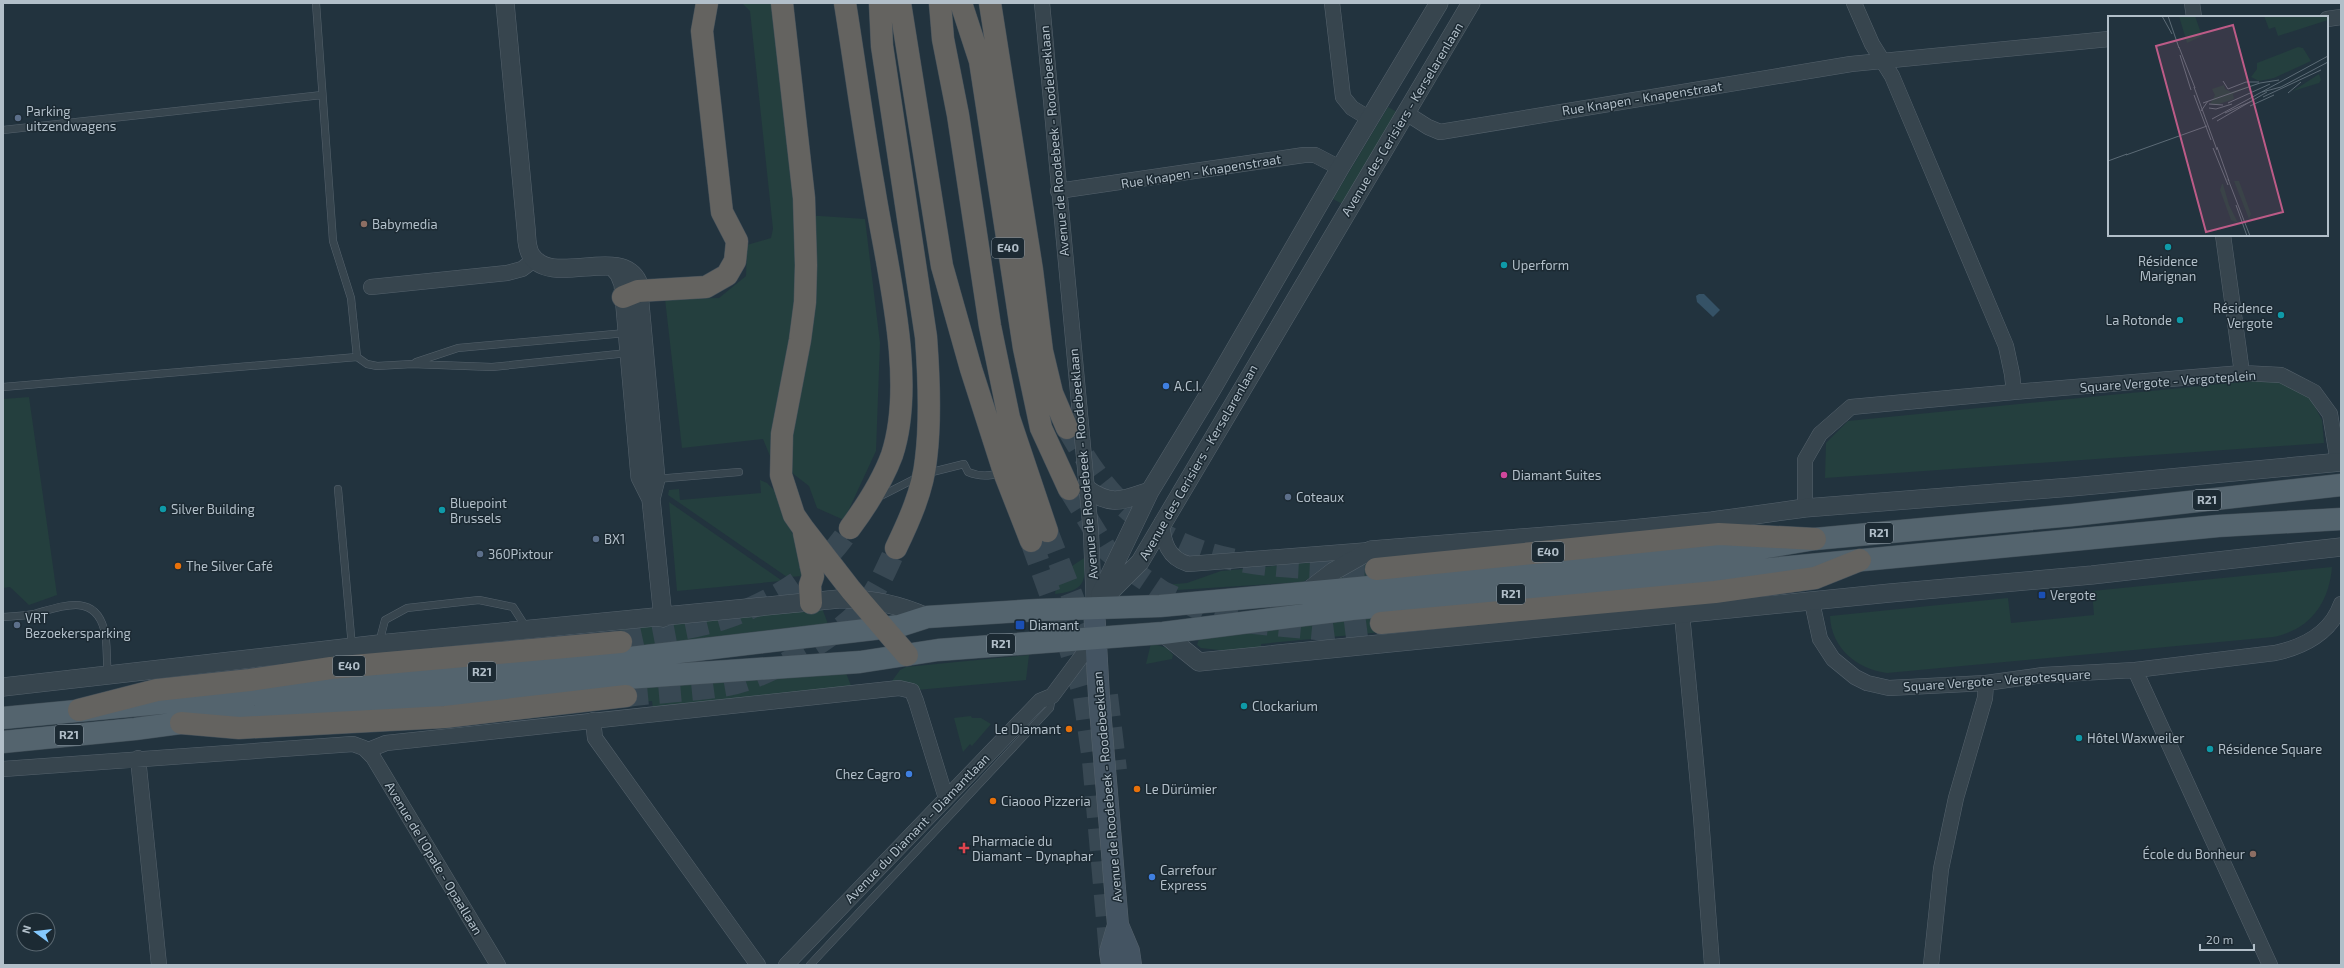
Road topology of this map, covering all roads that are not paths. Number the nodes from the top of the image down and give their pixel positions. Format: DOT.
graph roads {
  1 [pos="316,3"];
  2 [pos="505,3"];
  3 [pos="707,3"];
  4 [pos="782,3"];
  5 [pos="845,3"];
  6 [pos="880,3"];
  7 [pos="900,3"];
  8 [pos="940,3"];
  9 [pos="960,3"];
  10 [pos="990,3"];
  11 [pos="1042,3"];
  12 [pos="1332,3"];
  13 [pos="1439,3"];
  14 [pos="1471,3"];
  15 [pos="1854,3"];
  16 [pos="2192,3"];
  17 [pos="2194,16"];
  18 [pos="2341,17"];
  19 [pos="2328,19"];
  20 [pos="2108,39"];
  21 [pos="1883,61"];
  22 [pos="322,95"];
  23 [pos="1406,113"];
  24 [pos="1370,119"];
  25 [pos="3,130"];
  26 [pos="1340,168"];
  27 [pos="1058,191"];
  28 [pos="1310,221"];
  29 [pos="1333,235"];
  30 [pos="2223,236"];
  31 [pos="534,260"];
  32 [pos="371,286"];
  33 [pos="631,294"];
  34 [pos="627,332"];
  35 [pos="628,353"];
  36 [pos="357,357"];
  37 [pos="412,364"];
  38 [pos="646,365"];
  39 [pos="2242,373"];
  40 [pos="3,387"];
  41 [pos="2014,392"];
  42 [pos="1067,428"];
  43 [pos="2340,462"];
  44 [pos="739,472"];
  45 [pos="1004,472"];
  46 [pos="924,474"];
  47 [pos="656,479"];
  48 [pos="2341,485"];
  49 [pos="338,489"];
  50 [pos="1078,489"];
  51 [pos="1150,491"];
  52 [pos="651,499"];
  53 [pos="867,504"];
  54 [pos="1805,508"];
  55 [pos="2341,519"];
  56 [pos="1162,522"];
  57 [pos="803,528"];
  58 [pos="850,528"];
  59 [pos="1815,539"];
  60 [pos="2341,547"];
  61 [pos="896,548"];
  62 [pos="1374,560"];
  63 [pos="1860,560"];
  64 [pos="1308,592"];
  65 [pos="859,598"];
  66 [pos="1812,602"];
  67 [pos="811,603"];
  68 [pos="2341,604"];
  69 [pos="1094,608"];
  70 [pos="1682,614"];
  71 [pos="3,617"];
  72 [pos="927,617"];
  73 [pos="664,618"];
  74 [pos="1381,623"];
  75 [pos="884,628"];
  76 [pos="528,631"];
  77 [pos="1164,634"];
  78 [pos="1096,638"];
  79 [pos="621,642"];
  80 [pos="379,644"];
  81 [pos="352,647"];
  82 [pos="907,655"];
  83 [pos="2136,670"];
  84 [pos="108,675"];
  85 [pos="1986,683"];
  86 [pos="3,687"];
  87 [pos="626,696"];
  88 [pos="1052,696"];
  89 [pos="79,710"];
  90 [pos="3,718"];
  91 [pos="593,720"];
  92 [pos="181,723"];
  93 [pos="3,742"];
  94 [pos="369,752"];
  95 [pos="138,758"];
  96 [pos="3,769"];
  97 [pos="946,798"];
  98 [pos="1118,925"];
  99 [pos="159,965"];
  100 [pos="498,965"];
  101 [pos="758,965"];
  102 [pos="786,965"];
  103 [pos="810,965"];
  104 [pos="1112,965"];
  105 [pos="1131,965"];
  106 [pos="1712,965"];
  107 [pos="1931,965"];
  108 [pos="2270,965"];
  1 -- 22 [label="lane"];
  2 -- 31 [label="street"];
  3 -- 33 [label="highway"];
  4 -- 57 [label="highway"];
  5 -- 53 [label="highway"];
  6 -- 46 [label="highway"];
  7 -- 45 [label="highway, E40"];
  8 -- 45 [label="highway, E40"];
  9 -- 50 [label="highway, E40"];
  10 -- 42 [label="highway, E40"];
  11 -- 27 [label="street, Avenue de Roodebeek - Roodebeeklaan"];
  12 -- 24 [label="street"];
  13 -- 24 [label="street, Avenue des Cerisiers - Kerselarenlaan"];
  14 -- 23 [label="street, Avenue des Cerisiers - Kerselarenlaan"];
  15 -- 21 [label="street"];
  16 -- 17 [label="street"];
  18 -- 19 [label="street"];
  20 -- 21 [label="street, Rue Knapen - Knapenstraat"];
  21 -- 23 [label="street, Rue Knapen - Knapenstraat"];
  21 -- 41 [label="street"];
  22 -- 25 [label="lane"];
  22 -- 36 [label="lane"];
  23 -- 29 [label="street, Avenue des Cerisiers - Kerselarenlaan"];
  24 -- 26 [label="street, Avenue des Cerisiers - Kerselarenlaan"];
  26 -- 27 [label="street, Rue Knapen - Knapenstraat"];
  26 -- 28 [label="street, Avenue des Cerisiers - Kerselarenlaan"];
  27 -- 50 [label="street, Avenue de Roodebeek - Roodebeeklaan"];
  28 -- 29 [label="street"];
  28 -- 51 [label="street, Avenue des Cerisiers - Kerselarenlaan"];
  29 -- 56 [label="street, Avenue des Cerisiers - Kerselarenlaan"];
  30 -- 39 [label="street"];
  31 -- 32 [label="street"];
  31 -- 33 [label="street"];
  33 -- 34 [label="street"];
  33 -- 38 [label="street"];
  34 -- 35 [label="street"];
  34 -- 37 [label="lane"];
  34 -- 38 [label="lane"];
  35 -- 37 [label="lane"];
  35 -- 52 [label="street"];
  36 -- 37 [label="lane"];
  36 -- 40 [label="lane"];
  38 -- 47 [label="street"];
  39 -- 41 [label="street, Square Vergote - Vergoteplein"];
  39 -- 43 [label="street, Square Vergote - Vergoteplein"];
  41 -- 54 [label="street"];
  43 -- 54 [label="street"];
  44 -- 47 [label="lane"];
  45 -- 46 [label="lane"];
  46 -- 53 [label="lane"];
  46 -- 61 [label="highway"];
  47 -- 52 [label="street"];
  48 -- 59 [label="main road, R21"];
  49 -- 81 [label="lane"];
  50 -- 51 [label="street"];
  50 -- 69 [label="street, Avenue de Roodebeek - Roodebeeklaan"];
  51 -- 69 [label="street, Avenue des Cerisiers - Kerselarenlaan"];
  52 -- 73 [label="street"];
  53 -- 58 [label="highway"];
  54 -- 62 [label="street"];
  55 -- 63 [label="main road, R21"];
  56 -- 62 [label="street"];
  56 -- 69 [label="street, Avenue des Cerisiers - Kerselarenlaan"];
  57 -- 65 [label="highway"];
  57 -- 67 [label="highway"];
  59 -- 62 [label="highway, E40"];
  59 -- 64 [label="main road, R21"];
  60 -- 66 [label="street"];
  62 -- 64 [label="street"];
  63 -- 74 [label="highway"];
  63 -- 77 [label="main road, R21"];
  64 -- 69 [label="main road, R21"];
  65 -- 67 [label="street"];
  65 -- 72 [label="street"];
  65 -- 75 [label="highway"];
  66 -- 70 [label="street"];
  66 -- 85 [label="street, Square Vergote - Vergotesquare"];
  67 -- 73 [label="street"];
  68 -- 83 [label="street"];
  69 -- 72 [label="main road, R21"];
  69 -- 78 [label="main road, Avenue de Roodebeek - Roodebeeklaan"];
  70 -- 77 [label="street"];
  70 -- 106 [label="street"];
  71 -- 84 [label="lane"];
  72 -- 75 [label="main road, R21"];
  73 -- 76 [label="street"];
  75 -- 82 [label="highway"];
  75 -- 89 [label="main road, R21"];
  76 -- 80 [label="street"];
  76 -- 80 [label="lane"];
  77 -- 78 [label="main road, R21"];
  78 -- 82 [label="main road, R21"];
  78 -- 88 [label="street, Avenue du Diamant - Diamantlaan"];
  78 -- 98 [label="main road, Avenue de Roodebeek - Roodebeeklaan"];
  79 -- 89 [label="highway, E40"];
  80 -- 81 [label="street"];
  81 -- 84 [label="street"];
  82 -- 92 [label="main road, R21"];
  83 -- 85 [label="street, Square Vergote - Vergotesquare"];
  83 -- 108 [label="street"];
  84 -- 86 [label="street"];
  85 -- 107 [label="street"];
  87 -- 92 [label="highway"];
  88 -- 97 [label="street, Avenue du Diamant - Diamantlaan"];
  88 -- 103 [label="lane, Avenue du Diamant - Diamantlaan"];
  89 -- 90 [label="main road, R21"];
  91 -- 94 [label="street"];
  91 -- 97 [label="street"];
  91 -- 101 [label="street"];
  92 -- 93 [label="main road, R21"];
  94 -- 95 [label="street"];
  94 -- 100 [label="street, Avenue de l'Opale - Opaallaan"];
  95 -- 96 [label="street"];
  95 -- 99 [label="street"];
  97 -- 102 [label="street, Avenue du Diamant - Diamantlaan"];
  98 -- 104 [label="main road, Avenue de Roodebeek - Roodebeeklaan"];
  98 -- 105 [label="main road, Avenue de Roodebeek - Roodebeeklaan"];
}
